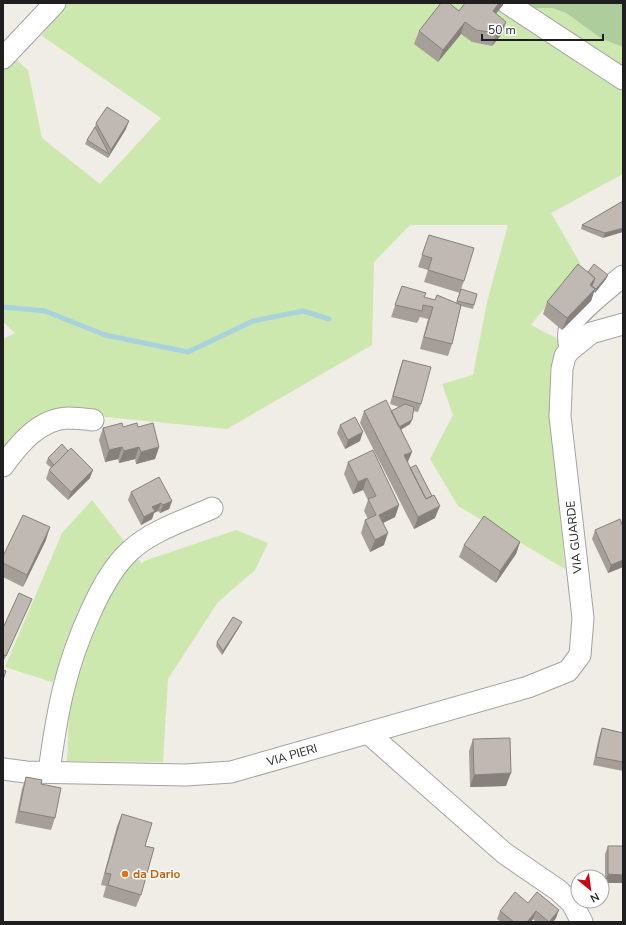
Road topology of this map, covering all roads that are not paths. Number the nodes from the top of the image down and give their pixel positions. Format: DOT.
graph roads {
  1 [pos="55,3"];
  2 [pos="507,3"];
  3 [pos="3,58"];
  4 [pos="623,79"];
  5 [pos="623,276"];
  6 [pos="623,324"];
  7 [pos="568,353"];
  8 [pos="93,420"];
  9 [pos="3,466"];
  10 [pos="212,508"];
  11 [pos="528,687"];
  12 [pos="368,733"];
  13 [pos="3,769"];
  14 [pos="49,772"];
  15 [pos="582,922"];
  1 -- 3 [label="street"];
  2 -- 4 [label="street"];
  5 -- 7 [label="street, VIA GUARDE"];
  6 -- 7 [label="street"];
  7 -- 11 [label="street, VIA GUARDE"];
  8 -- 9 [label="street"];
  10 -- 14 [label="street"];
  11 -- 12 [label="street, VIA PIERI"];
  12 -- 14 [label="street, VIA PIERI"];
  12 -- 15 [label="street"];
  13 -- 14 [label="street, VIA PIERI"];
}
